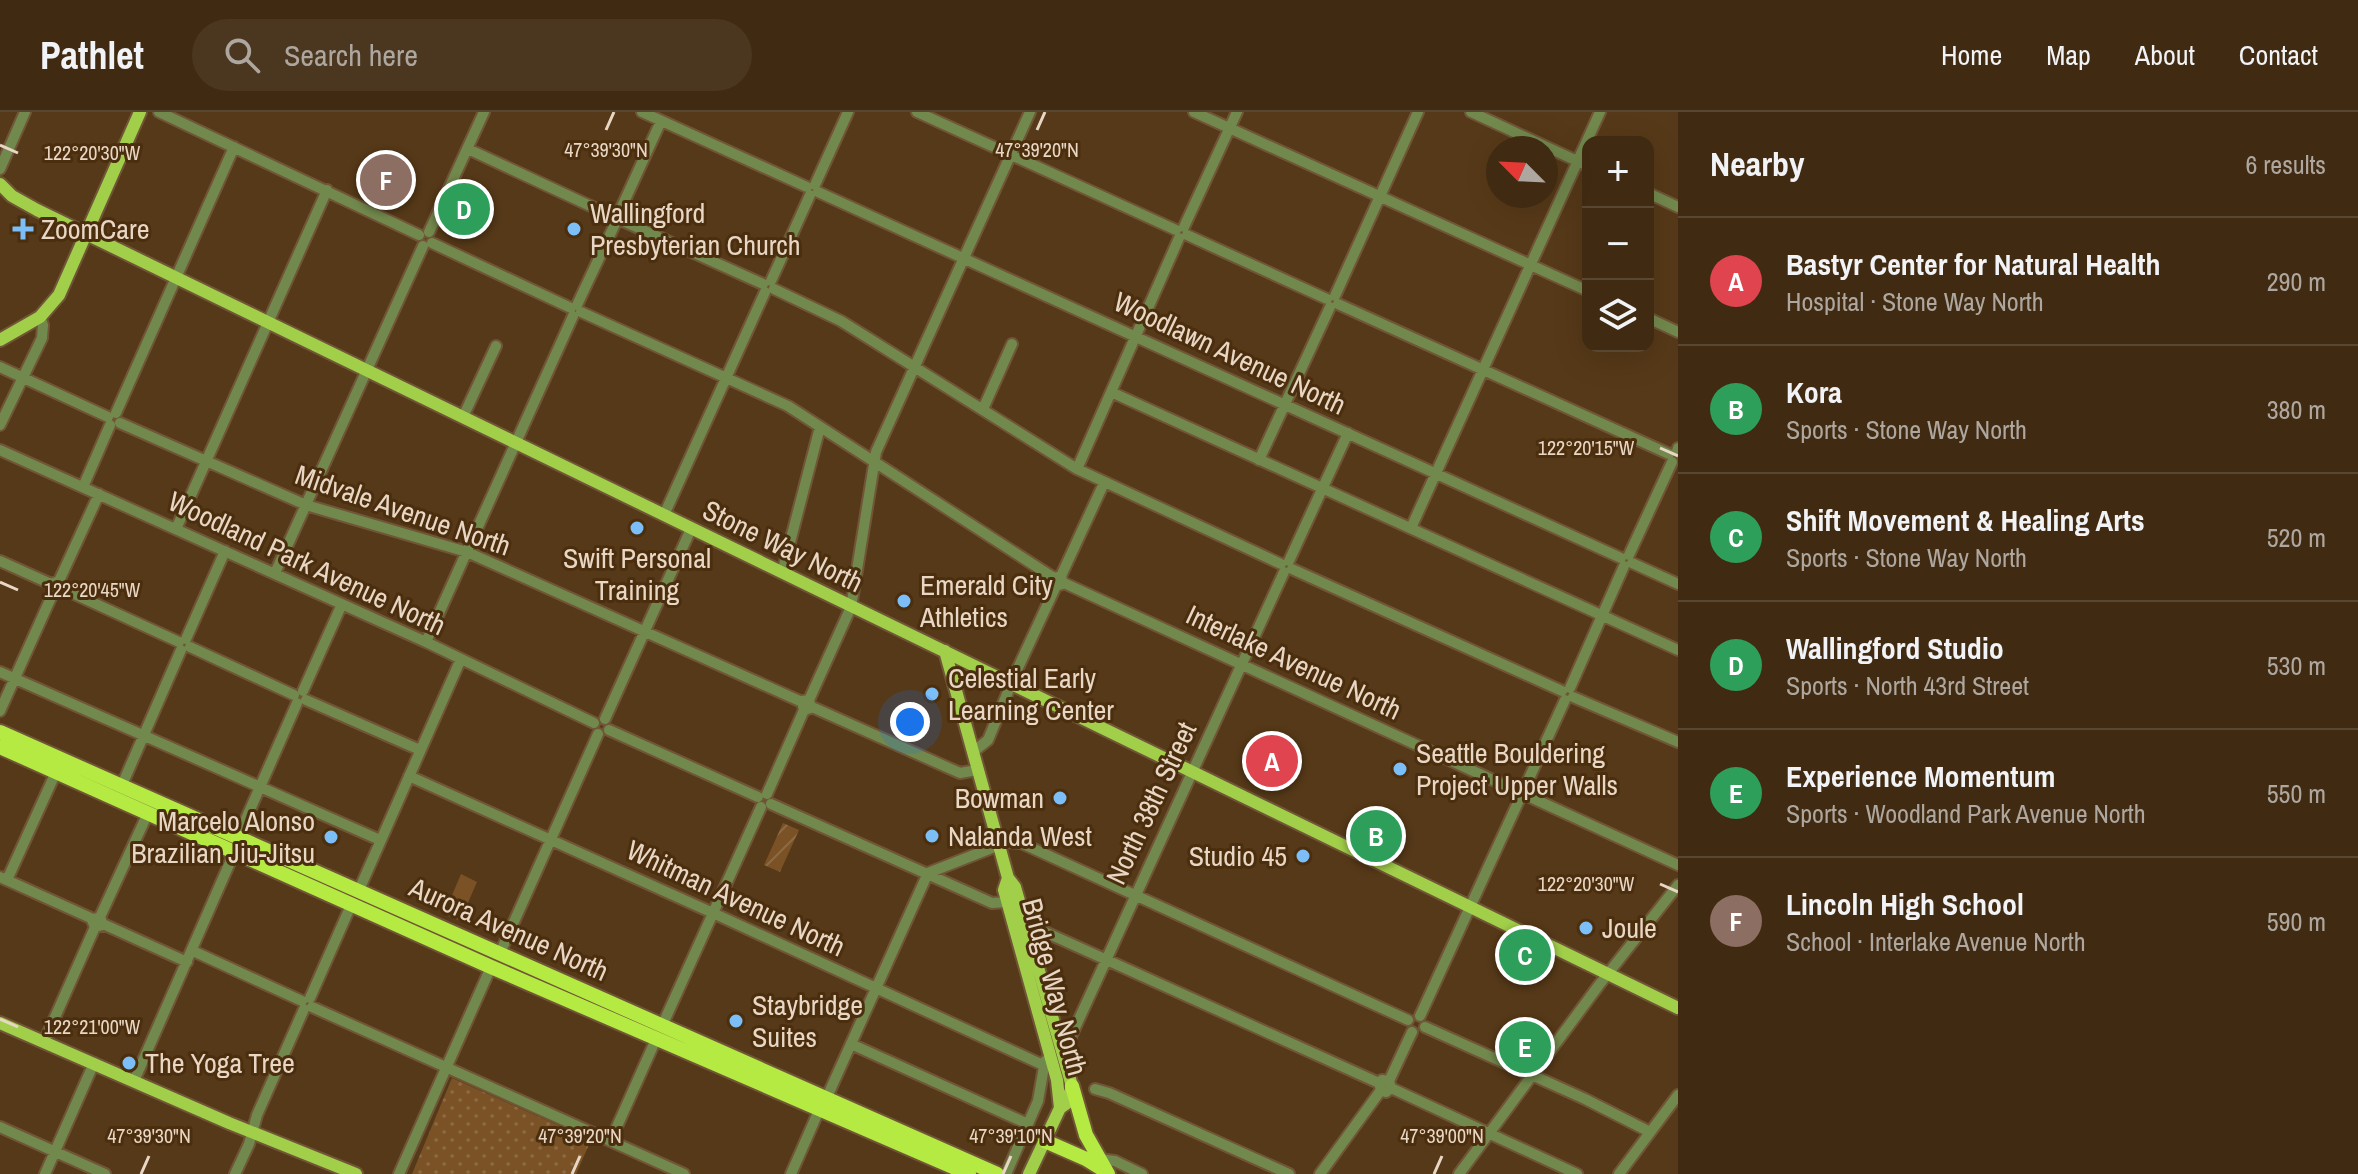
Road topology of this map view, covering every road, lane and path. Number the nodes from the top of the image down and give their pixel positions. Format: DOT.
graph roads {
  1 [pos="25,112"];
  2 [pos="140,112"];
  3 [pos="159,112"];
  4 [pos="484,112"];
  5 [pos="642,112"];
  6 [pos="848,112"];
  7 [pos="917,112"];
  8 [pos="1030,112"];
  9 [pos="1194,112"];
  10 [pos="1237,112"];
  11 [pos="1418,112"];
  12 [pos="1471,112"];
  13 [pos="1600,112"];
  14 [pos="661,121"];
  15 [pos="1230,128"];
  16 [pos="1592,136"];
  17 [pos="234,147"];
  18 [pos="468,149"];
  19 [pos="1011,154"];
  20 [pos="1582,163"];
  21 [pos="1582,165"];
  22 [pos="0,169"];
  23 [pos="0,184"];
  24 [pos="327,190"];
  25 [pos="813,190"];
  26 [pos="1380,196"];
  27 [pos="1654,196"];
  28 [pos="1678,207"];
  29 [pos="617,218"];
  30 [pos="1182,233"];
  31 [pos="87,234"];
  32 [pos="426,239"];
  33 [pos="964,258"];
  34 [pos="1531,265"];
  35 [pos="176,277"];
  36 [pos="768,287"];
  37 [pos="1582,288"];
  38 [pos="1332,301"];
  39 [pos="575,310"];
  40 [pos="40,317"];
  41 [pos="1654,321"];
  42 [pos="268,322"];
  43 [pos="1678,332"];
  44 [pos="1136,336"];
  45 [pos="0,340"];
  46 [pos="1012,344"];
  47 [pos="496,346"];
  48 [pos="0,367"];
  49 [pos="914,367"];
  50 [pos="1483,369"];
  51 [pos="367,370"];
  52 [pos="22,377"];
  53 [pos="727,377"];
  54 [pos="1111,392"];
  55 [pos="1285,404"];
  56 [pos="983,409"];
  57 [pos="463,417"];
  58 [pos="114,419"];
  59 [pos="0,425"];
  60 [pos="820,427"];
  61 [pos="1348,433"];
  62 [pos="515,443"];
  63 [pos="0,450"];
  64 [pos="1675,455"];
  65 [pos="874,460"];
  66 [pos="1259,460"];
  67 [pos="205,462"];
  68 [pos="1077,469"];
  69 [pos="1436,473"];
  70 [pos="1104,483"];
  71 [pos="83,487"];
  72 [pos="1322,488"];
  73 [pos="99,494"];
  74 [pos="306,505"];
  75 [pos="664,515"];
  76 [pos="1411,528"];
  77 [pos="176,529"];
  78 [pos="691,529"];
  79 [pos="225,551"];
  80 [pos="467,552"];
  81 [pos="0,561"];
  82 [pos="1627,561"];
  83 [pos="1287,566"];
  84 [pos="275,573"];
  85 [pos="782,573"];
  86 [pos="1059,581"];
  87 [pos="1678,584"];
  88 [pos="56,586"];
  89 [pos="342,604"];
  90 [pos="851,607"];
  91 [pos="1603,616"];
  92 [pos="644,632"];
  93 [pos="426,642"];
  94 [pos="184,644"];
  95 [pos="1678,650"];
  96 [pos="945,651"];
  97 [pos="460,661"];
  98 [pos="1241,664"];
  99 [pos="0,672"];
  100 [pos="15,679"];
  101 [pos="1011,684"];
  102 [pos="1567,694"];
  103 [pos="300,697"];
  104 [pos="807,705"];
  105 [pos="0,711"];
  106 [pos="605,719"];
  107 [pos="594,723"];
  108 [pos="609,730"];
  109 [pos="0,732"];
  110 [pos="598,734"];
  111 [pos="144,735"];
  112 [pos="1678,742"];
  113 [pos="0,747"];
  114 [pos="420,750"];
  115 [pos="973,752"];
  116 [pos="977,770"];
  117 [pos="1192,771"];
  118 [pos="56,772"];
  119 [pos="409,776"];
  120 [pos="122,785"];
  121 [pos="259,788"];
  122 [pos="1522,793"];
  123 [pos="764,801"];
  124 [pos="148,813"];
  125 [pos="551,839"];
  126 [pos="380,840"];
  127 [pos="236,844"];
  128 [pos="998,845"];
  129 [pos="1678,865"];
  130 [pos="928,873"];
  131 [pos="1008,878"];
  132 [pos="4,879"];
  133 [pos="1678,885"];
  134 [pos="1136,895"];
  135 [pos="356,896"];
  136 [pos="1007,902"];
  137 [pos="1471,907"];
  138 [pos="713,913"];
  139 [pos="98,922"];
  140 [pos="1025,923"];
  141 [pos="193,951"];
  142 [pos="500,953"];
  143 [pos="1106,960"];
  144 [pos="187,962"];
  145 [pos="491,967"];
  146 [pos="1609,974"];
  147 [pos="876,988"];
  148 [pos="307,1004"];
  149 [pos="1678,1008"];
  150 [pos="1420,1016"];
  151 [pos="1408,1020"];
  152 [pos="0,1023"];
  153 [pos="1425,1027"];
  154 [pos="660,1032"];
  155 [pos="1412,1032"];
  156 [pos="44,1042"];
  157 [pos="851,1044"];
  158 [pos="1056,1053"];
  159 [pos="94,1063"];
  160 [pos="1043,1065"];
  161 [pos="447,1068"];
  162 [pos="1533,1075"];
  163 [pos="134,1081"];
  164 [pos="1385,1085"];
  165 [pos="1072,1086"];
  166 [pos="1095,1089"];
  167 [pos="1678,1095"];
  168 [pos="824,1102"];
  169 [pos="1060,1108"];
  170 [pos="1028,1124"];
  171 [pos="0,1127"];
  172 [pos="253,1131"];
  173 [pos="1491,1132"];
  174 [pos="1650,1132"];
  175 [pos="611,1140"];
  176 [pos="1045,1141"];
  177 [pos="55,1152"];
  178 [pos="1104,1168"];
  179 [pos="45,1174"];
  180 [pos="105,1174"];
  181 [pos="235,1174"];
  182 [pos="356,1174"];
  183 [pos="399,1174"];
  184 [pos="684,1174"];
  185 [pos="791,1174"];
  186 [pos="969,1174"];
  187 [pos="997,1174"];
  188 [pos="1006,1174"];
  189 [pos="1029,1174"];
  190 [pos="1142,1174"];
  191 [pos="1289,1174"];
  192 [pos="1320,1174"];
  193 [pos="1459,1174"];
  194 [pos="1577,1174"];
  195 [pos="1619,1174"];
  1 -- 22 [label="street"];
  2 -- 31 [label="main road"];
  3 -- 17 [label="street, Interlake Avenue North"];
  4 -- 18 [label="street"];
  5 -- 14 [label="street, Woodlawn Avenue North"];
  6 -- 25 [label="street"];
  7 -- 19 [label="street"];
  8 -- 19 [label="street"];
  9 -- 15 [label="street"];
  10 -- 15 [label="street"];
  11 -- 26 [label="street"];
  12 -- 20 [label="street"];
  13 -- 16 [label="street"];
  14 -- 25 [label="street, Woodlawn Avenue North"];
  14 -- 29 [label="street"];
  15 -- 26 [label="street"];
  15 -- 30 [label="street"];
  17 -- 24 [label="street, Interlake Avenue North"];
  17 -- 35 [label="street"];
  18 -- 29 [label="street"];
  18 -- 32 [label="street"];
  19 -- 30 [label="street"];
  19 -- 33 [label="street"];
  21 -- 34 [label="street"];
  23 -- 31 [label="main road, Stone Way North"];
  24 -- 32 [label="street, Interlake Avenue North"];
  24 -- 42 [label="street"];
  25 -- 33 [label="street, Woodlawn Avenue North"];
  25 -- 36 [label="street"];
  26 -- 34 [label="street"];
  26 -- 38 [label="street"];
  27 -- 28 [label="street"];
  29 -- 36 [label="street"];
  29 -- 39 [label="street"];
  30 -- 38 [label="street"];
  30 -- 44 [label="street"];
  31 -- 35 [label="main road, Stone Way North"];
  31 -- 40 [label="main road"];
  32 -- 39 [label="street, Interlake Avenue North"];
  32 -- 51 [label="street"];
  33 -- 44 [label="street, Woodlawn Avenue North"];
  33 -- 49 [label="street"];
  34 -- 37 [label="street"];
  34 -- 50 [label="street"];
  35 -- 42 [label="main road, Stone Way North"];
  35 -- 58 [label="street"];
  36 -- 49 [label="street"];
  36 -- 53 [label="street"];
  38 -- 50 [label="street"];
  38 -- 55 [label="street"];
  39 -- 53 [label="street, Interlake Avenue North"];
  39 -- 62 [label="street"];
  40 -- 45 [label="main road"];
  40 -- 52 [label="street"];
  41 -- 43 [label="street"];
  42 -- 51 [label="main road, Stone Way North"];
  42 -- 67 [label="street"];
  44 -- 54 [label="street"];
  44 -- 55 [label="street, Woodlawn Avenue North"];
  46 -- 56 [label="street"];
  47 -- 57 [label="street"];
  48 -- 52 [label="street, Midvale Avenue North"];
  49 -- 56 [label="street"];
  49 -- 65 [label="street"];
  50 -- 64 [label="street"];
  50 -- 69 [label="street"];
  51 -- 57 [label="main road, Stone Way North"];
  51 -- 74 [label="street"];
  52 -- 58 [label="street, Midvale Avenue North"];
  52 -- 59 [label="street"];
  53 -- 60 [label="street, Interlake Avenue North"];
  53 -- 75 [label="street"];
  54 -- 66 [label="street"];
  54 -- 68 [label="street"];
  55 -- 61 [label="street, Woodlawn Avenue North"];
  55 -- 66 [label="street"];
  56 -- 68 [label="street"];
  57 -- 62 [label="main road, Stone Way North"];
  58 -- 67 [label="street, Midvale Avenue North"];
  58 -- 71 [label="street"];
  60 -- 65 [label="street, Interlake Avenue North"];
  60 -- 85 [label="street"];
  61 -- 69 [label="street, Woodlawn Avenue North"];
  61 -- 72 [label="street, North 38th Street"];
  62 -- 75 [label="main road, Stone Way North"];
  62 -- 80 [label="street"];
  63 -- 71 [label="street, Woodland Park Avenue North"];
  64 -- 82 [label="street"];
  65 -- 86 [label="street, Interlake Avenue North"];
  65 -- 90 [label="street"];
  66 -- 72 [label="street"];
  67 -- 74 [label="street, Midvale Avenue North"];
  67 -- 77 [label="street"];
  68 -- 70 [label="street"];
  69 -- 76 [label="street"];
  69 -- 82 [label="street, Woodlawn Avenue North"];
  70 -- 83 [label="street"];
  70 -- 86 [label="street"];
  71 -- 73 [label="street, Woodland Park Avenue North"];
  72 -- 76 [label="street"];
  72 -- 83 [label="street, North 38th Street"];
  73 -- 77 [label="street, Woodland Park Avenue North"];
  73 -- 88 [label="street"];
  74 -- 80 [label="street, Midvale Avenue North"];
  74 -- 84 [label="street"];
  75 -- 78 [label="main road, Stone Way North"];
  76 -- 91 [label="street"];
  77 -- 79 [label="street, Woodland Park Avenue North"];
  78 -- 85 [label="main road, Stone Way North"];
  78 -- 92 [label="street"];
  79 -- 84 [label="street, Woodland Park Avenue North"];
  79 -- 94 [label="street"];
  80 -- 92 [label="street, Midvale Avenue North"];
  80 -- 93 [label="street"];
  81 -- 88 [label="street"];
  82 -- 87 [label="street, Woodlawn Avenue North"];
  82 -- 91 [label="street"];
  83 -- 98 [label="street, North 38th Street"];
  83 -- 102 [label="street"];
  84 -- 89 [label="street, Woodland Park Avenue North"];
  85 -- 90 [label="main road, Stone Way North"];
  86 -- 98 [label="street, Interlake Avenue North"];
  86 -- 101 [label="street"];
  88 -- 94 [label="street"];
  88 -- 100 [label="street"];
  89 -- 93 [label="street, Woodland Park Avenue North"];
  89 -- 103 [label="street"];
  90 -- 96 [label="main road, Stone Way North"];
  90 -- 104 [label="street"];
  91 -- 95 [label="street"];
  91 -- 102 [label="street"];
  92 -- 104 [label="street, Midvale Avenue North"];
  92 -- 106 [label="street"];
  93 -- 97 [label="street, Woodland Park Avenue North"];
  94 -- 103 [label="street"];
  94 -- 111 [label="street"];
  96 -- 101 [label="main road, Stone Way North"];
  96 -- 115 [label="main road, Bridge Way North"];
  97 -- 107 [label="street, Woodland Park Avenue North"];
  97 -- 114 [label="street"];
  98 -- 117 [label="street, North 38th Street"];
  98 -- 122 [label="street, Interlake Avenue North"];
  99 -- 100 [label="street"];
  100 -- 105 [label="street"];
  100 -- 111 [label="street"];
  101 -- 115 [label="street"];
  101 -- 117 [label="main road, Stone Way North"];
  102 -- 112 [label="street"];
  102 -- 122 [label="street"];
  103 -- 114 [label="street"];
  103 -- 121 [label="street"];
  104 -- 116 [label="street, Midvale Avenue North"];
  104 -- 123 [label="street"];
  106 -- 107 [label="street"];
  106 -- 108 [label="street"];
  107 -- 110 [label="street"];
  108 -- 110 [label="street"];
  108 -- 123 [label="street"];
  109 -- 120 [label="highway, Aurora Avenue North"];
  110 -- 125 [label="street"];
  111 -- 120 [label="street"];
  111 -- 121 [label="street"];
  113 -- 118 [label="highway, Aurora Avenue North"];
  114 -- 119 [label="street"];
  115 -- 116 [label="main road, Bridge Way North"];
  116 -- 128 [label="main road, Bridge Way North"];
  117 -- 134 [label="street, North 38th Street"];
  117 -- 137 [label="main road, Stone Way North"];
  118 -- 124 [label="highway, Aurora Avenue North"];
  118 -- 132 [label="street"];
  119 -- 125 [label="street, Whitman Avenue North"];
  119 -- 126 [label="street"];
  120 -- 127 [label="highway, Aurora Avenue North"];
  121 -- 126 [label="street"];
  121 -- 127 [label="street"];
  122 -- 129 [label="street, Interlake Avenue North"];
  122 -- 137 [label="street"];
  123 -- 130 [label="street"];
  123 -- 138 [label="street"];
  124 -- 127 [label="highway, Aurora Avenue North"];
  124 -- 139 [label="street"];
  125 -- 138 [label="street, Whitman Avenue North"];
  125 -- 142 [label="street"];
  126 -- 135 [label="street"];
  127 -- 135 [label="highway, Aurora Avenue North"];
  127 -- 141 [label="street"];
  128 -- 130 [label="street"];
  128 -- 131 [label="main road, Bridge Way North"];
  128 -- 134 [label="street"];
  130 -- 136 [label="street"];
  130 -- 147 [label="street"];
  131 -- 136 [label="main road, Bridge Way North"];
  131 -- 140 [label="main road, Bridge Way North"];
  132 -- 139 [label="street"];
  133 -- 146 [label="street"];
  134 -- 143 [label="street, North 38th Street"];
  134 -- 151 [label="street"];
  135 -- 142 [label="highway, Aurora Avenue North"];
  135 -- 145 [label="highway, Aurora Avenue North"];
  135 -- 148 [label="street"];
  136 -- 158 [label="main road, Bridge Way North"];
  137 -- 146 [label="main road, Stone Way North"];
  137 -- 150 [label="street"];
  138 -- 147 [label="street, Whitman Avenue North"];
  138 -- 154 [label="street"];
  139 -- 144 [label="street"];
  139 -- 156 [label="street"];
  140 -- 143 [label="street"];
  140 -- 158 [label="main road, Bridge Way North"];
  141 -- 144 [label="street"];
  141 -- 148 [label="street"];
  142 -- 154 [label="highway, Aurora Avenue North"];
  143 -- 158 [label="street, North 38th Street"];
  143 -- 164 [label="street"];
  144 -- 163 [label="street"];
  145 -- 154 [label="highway, Aurora Avenue North"];
  145 -- 161 [label="street"];
  146 -- 149 [label="main road, Stone Way North"];
  146 -- 162 [label="street"];
  147 -- 157 [label="street"];
  147 -- 160 [label="street, Whitman Avenue North"];
  148 -- 161 [label="street"];
  148 -- 172 [label="street"];
  150 -- 151 [label="street"];
  150 -- 153 [label="street"];
  151 -- 155 [label="street"];
  152 -- 156 [label="main road"];
  153 -- 155 [label="street"];
  153 -- 162 [label="street"];
  154 -- 168 [label="highway, Aurora Avenue North"];
  154 -- 175 [label="street"];
  155 -- 164 [label="street"];
  156 -- 159 [label="main road"];
  157 -- 168 [label="street"];
  157 -- 170 [label="street"];
  158 -- 160 [label="street, North 38th Street"];
  158 -- 165 [label="main road, Bridge Way North"];
  158 -- 169 [label="main road, Bridge Way North"];
  159 -- 163 [label="main road"];
  159 -- 177 [label="street"];
  160 -- 170 [label="street, North 38th Street"];
  161 -- 175 [label="street"];
  161 -- 183 [label="street"];
  162 -- 173 [label="street"];
  162 -- 174 [label="street"];
  163 -- 172 [label="main road"];
  164 -- 173 [label="street"];
  164 -- 192 [label="street"];
  165 -- 169 [label="main road"];
  165 -- 178 [label="highway"];
  166 -- 191 [label="street"];
  167 -- 174 [label="street"];
  168 -- 185 [label="street"];
  168 -- 186 [label="highway, Aurora Avenue North"];
  168 -- 187 [label="highway, Aurora Avenue North"];
  169 -- 176 [label="main road"];
  170 -- 188 [label="street, North 38th Street"];
  171 -- 177 [label="street"];
  172 -- 181 [label="street"];
  172 -- 182 [label="main road"];
  173 -- 193 [label="street"];
  173 -- 194 [label="street"];
  174 -- 195 [label="street"];
  175 -- 184 [label="street"];
  176 -- 178 [label="highway"];
  176 -- 189 [label="main road"];
  177 -- 179 [label="street"];
  177 -- 180 [label="street"];
  178 -- 190 [label="street"];
}
